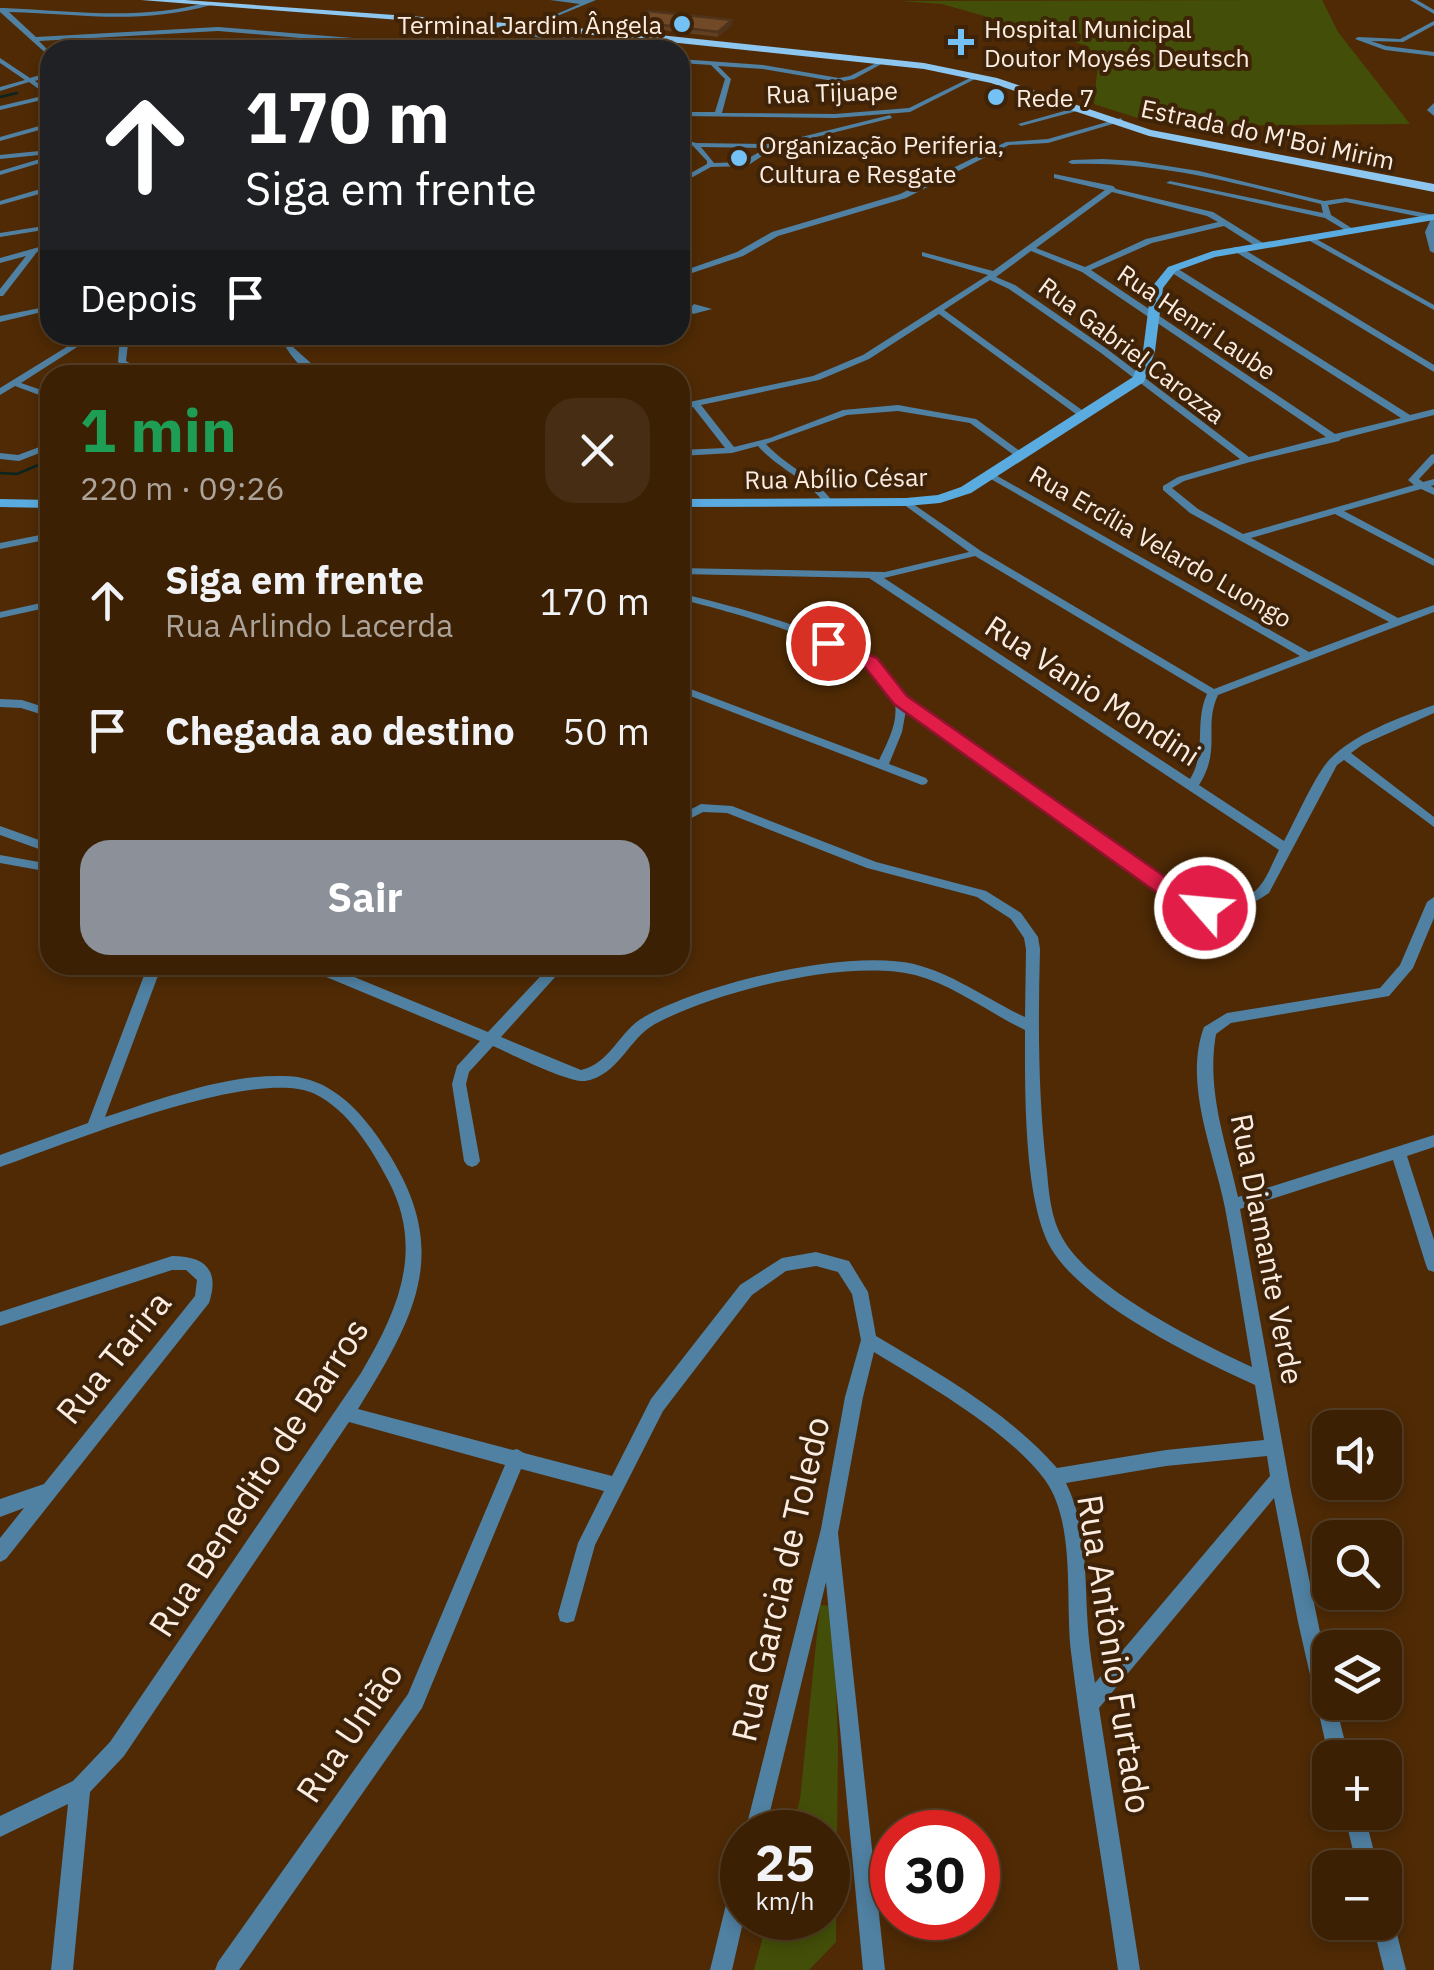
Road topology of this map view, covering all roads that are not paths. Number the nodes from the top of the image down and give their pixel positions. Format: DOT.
graph roads {
  1 [pos="146,0"];
  2 [pos="232,0"];
  3 [pos="553,0"];
  4 [pos="1413,0"];
  5 [pos="185,1"];
  6 [pos="592,2"];
  7 [pos="209,4"];
  8 [pos="2,10"];
  9 [pos="1434,12"];
  10 [pos="540,23"];
  11 [pos="1434,24"];
  12 [pos="595,30"];
  13 [pos="632,33"];
  14 [pos="34,39"];
  15 [pos="353,40"];
  16 [pos="450,40"];
  17 [pos="577,40"];
  18 [pos="40,45"];
  19 [pos="743,46"];
  20 [pos="778,47"];
  21 [pos="1434,54"];
  22 [pos="885,58"];
  23 [pos="690,61"];
  24 [pos="712,62"];
  25 [pos="1,63"];
  26 [pos="726,64"];
  27 [pos="978,76"];
  28 [pos="40,77"];
  29 [pos="29,80"];
  30 [pos="40,88"];
  31 [pos="0,89"];
  32 [pos="40,98"];
  33 [pos="1434,104"];
  34 [pos="0,108"];
  35 [pos="910,110"];
  36 [pos="1074,110"];
  37 [pos="690,114"];
  38 [pos="718,114"];
  39 [pos="1434,114"];
  40 [pos="1117,122"];
  41 [pos="1021,124"];
  42 [pos="40,128"];
  43 [pos="0,138"];
  44 [pos="690,144"];
  45 [pos="694,145"];
  46 [pos="773,146"];
  47 [pos="40,155"];
  48 [pos="0,157"];
  49 [pos="40,160"];
  50 [pos="1072,162"];
  51 [pos="710,165"];
  52 [pos="26,166"];
  53 [pos="0,173"];
  54 [pos="690,176"];
  55 [pos="1058,176"];
  56 [pos="0,182"];
  57 [pos="1170,183"];
  58 [pos="1434,186"];
  59 [pos="1114,188"];
  60 [pos="40,192"];
  61 [pos="0,202"];
  62 [pos="1324,203"];
  63 [pos="1327,216"];
  64 [pos="1434,218"];
  65 [pos="1419,220"];
  66 [pos="1226,223"];
  67 [pos="40,229"];
  68 [pos="1350,231"];
  69 [pos="1429,232"];
  70 [pos="0,235"];
  71 [pos="1312,238"];
  72 [pos="1260,245"];
  73 [pos="1030,248"];
  74 [pos="40,249"];
  75 [pos="1238,249"];
  76 [pos="1434,250"];
  77 [pos="34,251"];
  78 [pos="925,254"];
  79 [pos="0,261"];
  80 [pos="1172,269"];
  81 [pos="1085,270"];
  82 [pos="690,271"];
  83 [pos="992,275"];
  84 [pos="0,294"];
  85 [pos="1434,308"];
  86 [pos="693,309"];
  87 [pos="40,310"];
  88 [pos="690,310"];
  89 [pos="940,311"];
  90 [pos="1150,316"];
  91 [pos="0,320"];
  92 [pos="76,345"];
  93 [pos="292,345"];
  94 [pos="287,346"];
  95 [pos="43,365"];
  96 [pos="309,365"];
  97 [pos="40,367"];
  98 [pos="1434,369"];
  99 [pos="1139,379"];
  100 [pos="14,383"];
  101 [pos="0,392"];
  102 [pos="40,392"];
  103 [pos="695,404"];
  104 [pos="690,405"];
  105 [pos="1434,412"];
  106 [pos="1083,415"];
  107 [pos="1410,419"];
  108 [pos="1336,440"];
  109 [pos="761,444"];
  110 [pos="40,450"];
  111 [pos="732,450"];
  112 [pos="690,452"];
  113 [pos="0,456"];
  114 [pos="1021,456"];
  115 [pos="1434,456"];
  116 [pos="1246,460"];
  117 [pos="992,476"];
  118 [pos="1434,482"];
  119 [pos="1420,486"];
  120 [pos="1434,492"];
  121 [pos="828,502"];
  122 [pos="906,502"];
  123 [pos="0,503"];
  124 [pos="690,503"];
  125 [pos="40,504"];
  126 [pos="1338,511"];
  127 [pos="1243,537"];
  128 [pos="40,538"];
  129 [pos="0,546"];
  130 [pos="977,552"];
  131 [pos="1434,563"];
  132 [pos="690,571"];
  133 [pos="872,575"];
  134 [pos="690,599"];
  135 [pos="40,606"];
  136 [pos="1434,608"];
  137 [pos="0,615"];
  138 [pos="1396,621"];
  139 [pos="1308,656"];
  140 [pos="690,692"];
  141 [pos="1213,693"];
  142 [pos="900,700"];
  143 [pos="0,703"];
  144 [pos="1434,709"];
  145 [pos="40,710"];
  146 [pos="1344,753"];
  147 [pos="882,764"];
  148 [pos="922,781"];
  149 [pos="1193,785"];
  150 [pos="690,814"];
  151 [pos="1434,823"];
  152 [pos="0,830"];
  153 [pos="40,845"];
  154 [pos="1286,848"];
  155 [pos="0,860"];
  156 [pos="40,866"];
  157 [pos="1434,902"];
  158 [pos="151,975"];
  159 [pos="335,975"];
  160 [pos="550,975"];
  161 [pos="1030,1026"];
  162 [pos="488,1040"];
  163 [pos="94,1128"];
  164 [pos="1434,1140"];
  165 [pos="1398,1152"];
  166 [pos="472,1160"];
  167 [pos="0,1161"];
  168 [pos="1232,1206"];
  169 [pos="1434,1265"];
  170 [pos="0,1319"];
  171 [pos="870,1340"];
  172 [pos="1262,1381"];
  173 [pos="344,1413"];
  174 [pos="1274,1447"];
  175 [pos="517,1458"];
  176 [pos="1054,1478"];
  177 [pos="1279,1480"];
  178 [pos="616,1486"];
  179 [pos="46,1492"];
  180 [pos="0,1508"];
  181 [pos="830,1529"];
  182 [pos="0,1553"];
  183 [pos="568,1614"];
  184 [pos="1090,1704"];
  185 [pos="1334,1740"];
  186 [pos="80,1788"];
  187 [pos="760,1810"];
  188 [pos="0,1827"];
  189 [pos="728,1940"];
  190 [pos="1388,1940"];
  191 [pos="62,1970"];
  192 [pos="226,1970"];
  193 [pos="721,1970"];
  194 [pos="874,1970"];
  195 [pos="1130,1970"];
  196 [pos="1395,1970"];
  1 -- 5 [label="main road, Estrada do M'Boi Mirim"];
  2 -- 10 [label="main road, Estrada do M'Boi Mirim"];
  3 -- 6 [label="street"];
  4 -- 9 [label="street"];
  5 -- 7 [label="main road, Estrada do M'Boi Mirim"];
  6 -- 10 [label="street"];
  7 -- 8 [label="street"];
  7 -- 12 [label="main road, Estrada do M'Boi Mirim"];
  8 -- 14 [label="street"];
  10 -- 12 [label="main road, Estrada do M'Boi Mirim"];
  11 -- 21 [label="street"];
  12 -- 13 [label="main road, Estrada do M'Boi Mirim"];
  12 -- 17 [label="street"];
  13 -- 17 [label="street"];
  13 -- 19 [label="main road, Estrada do M'Boi Mirim"];
  13 -- 20 [label="main road, Estrada do M'Boi Mirim"];
  14 -- 15 [label="street"];
  14 -- 18 [label="street"];
  16 -- 17 [label="street"];
  19 -- 20 [label="main road, Estrada do M'Boi Mirim"];
  19 -- 26 [label="street"];
  20 -- 22 [label="main road, Estrada do M'Boi Mirim"];
  20 -- 22 [label="main road, Estrada do M'Boi Mirim"];
  22 -- 26 [label="street"];
  22 -- 27 [label="main road, Estrada do M'Boi Mirim"];
  22 -- 40 [label="main road, Estrada do M'Boi Mirim"];
  23 -- 24 [label="street"];
  24 -- 26 [label="street"];
  24 -- 38 [label="street"];
  25 -- 29 [label="street"];
  27 -- 35 [label="street, Rua Tijuape"];
  27 -- 36 [label="main road, Estrada do M'Boi Mirim"];
  28 -- 29 [label="street"];
  29 -- 30 [label="street"];
  29 -- 31 [label="street"];
  32 -- 34 [label="street"];
  33 -- 39 [label="street"];
  35 -- 38 [label="street, Rua Tijuape"];
  35 -- 46 [label="street"];
  36 -- 40 [label="main road, Estrada do M'Boi Mirim"];
  36 -- 41 [label="street"];
  37 -- 38 [label="street, Rua Tijuape"];
  40 -- 58 [label="main road, Estrada do M'Boi Mirim"];
  40 -- 82 [label="street"];
  42 -- 43 [label="street"];
  44 -- 45 [label="street"];
  45 -- 46 [label="street"];
  45 -- 51 [label="street"];
  46 -- 51 [label="street"];
  47 -- 48 [label="street"];
  49 -- 52 [label="street"];
  50 -- 62 [label="street"];
  51 -- 54 [label="street"];
  52 -- 53 [label="street"];
  52 -- 56 [label="street"];
  55 -- 59 [label="street"];
  57 -- 63 [label="street"];
  59 -- 66 [label="street"];
  59 -- 73 [label="street"];
  60 -- 61 [label="street"];
  62 -- 63 [label="street"];
  62 -- 64 [label="street"];
  63 -- 68 [label="street"];
  64 -- 65 [label="main road"];
  64 -- 69 [label="street"];
  65 -- 68 [label="main road"];
  65 -- 69 [label="street"];
  66 -- 72 [label="street"];
  66 -- 81 [label="street"];
  67 -- 70 [label="street"];
  68 -- 71 [label="main road"];
  69 -- 76 [label="street"];
  71 -- 72 [label="main road"];
  71 -- 85 [label="street"];
  72 -- 75 [label="main road"];
  73 -- 81 [label="street, Rua Henri Laube"];
  73 -- 83 [label="street"];
  74 -- 77 [label="street"];
  75 -- 80 [label="main road"];
  75 -- 98 [label="street"];
  77 -- 79 [label="street"];
  77 -- 84 [label="street"];
  78 -- 83 [label="street, Rua Gabriel Carozza"];
  80 -- 90 [label="main road"];
  80 -- 107 [label="street"];
  81 -- 90 [label="street, Rua Henri Laube"];
  83 -- 89 [label="street"];
  83 -- 99 [label="street, Rua Gabriel Carozza"];
  86 -- 88 [label="street"];
  87 -- 91 [label="street"];
  89 -- 103 [label="street"];
  89 -- 106 [label="street"];
  90 -- 99 [label="main road"];
  90 -- 108 [label="street, Rua Henri Laube"];
  92 -- 95 [label="street"];
  93 -- 94 [label="street"];
  94 -- 96 [label="street"];
  97 -- 100 [label="street"];
  99 -- 106 [label="main road, Rua Abílio César"];
  99 -- 116 [label="street, Rua Gabriel Carozza"];
  100 -- 101 [label="street"];
  100 -- 102 [label="street"];
  103 -- 104 [label="street"];
  103 -- 111 [label="street"];
  105 -- 107 [label="street"];
  106 -- 114 [label="main road, Rua Abílio César"];
  107 -- 108 [label="street"];
  108 -- 116 [label="street"];
  109 -- 111 [label="street"];
  109 -- 114 [label="street"];
  109 -- 121 [label="street"];
  110 -- 113 [label="street"];
  111 -- 112 [label="street"];
  114 -- 117 [label="main road, Rua Abílio César"];
  115 -- 119 [label="street"];
  116 -- 127 [label="street"];
  117 -- 122 [label="main road, Rua Abílio César"];
  117 -- 139 [label="street, Rua Ercília Velardo Luongo"];
  118 -- 119 [label="street"];
  119 -- 120 [label="street"];
  119 -- 126 [label="street"];
  121 -- 122 [label="main road, Rua Abílio César"];
  121 -- 124 [label="main road, Rua Abílio César"];
  122 -- 130 [label="street"];
  123 -- 125 [label="main road"];
  126 -- 127 [label="street"];
  126 -- 131 [label="street"];
  127 -- 138 [label="street"];
  128 -- 129 [label="street"];
  130 -- 133 [label="street"];
  130 -- 141 [label="street"];
  132 -- 133 [label="street"];
  133 -- 149 [label="street, Rua Vanio Mondini"];
  134 -- 142 [label="street"];
  135 -- 137 [label="street"];
  136 -- 138 [label="street"];
  138 -- 139 [label="street"];
  139 -- 141 [label="street"];
  140 -- 147 [label="street"];
  141 -- 149 [label="street"];
  142 -- 147 [label="street"];
  142 -- 154 [label="street"];
  143 -- 145 [label="street"];
  144 -- 146 [label="street"];
  146 -- 151 [label="street"];
  146 -- 154 [label="street"];
  147 -- 148 [label="street"];
  149 -- 154 [label="street, Rua Vanio Mondini"];
  150 -- 161 [label="street"];
  152 -- 153 [label="street"];
  155 -- 156 [label="street"];
  157 -- 168 [label="street, Rua Diamante Verde"];
  158 -- 163 [label="street"];
  159 -- 162 [label="street"];
  160 -- 162 [label="street"];
  161 -- 162 [label="street"];
  161 -- 172 [label="street"];
  162 -- 166 [label="street"];
  163 -- 167 [label="street, Rua Benedito de Barros"];
  163 -- 173 [label="street, Rua Benedito de Barros"];
  164 -- 165 [label="street"];
  165 -- 168 [label="street"];
  165 -- 169 [label="street"];
  168 -- 172 [label="street, Rua Diamante Verde"];
  170 -- 179 [label="street, Rua Tarira"];
  171 -- 176 [label="street, Rua Antônio Furtado"];
  171 -- 178 [label="street"];
  171 -- 181 [label="street, Rua Garcia de Toledo"];
  172 -- 174 [label="street, Rua Diamante Verde"];
  173 -- 175 [label="street"];
  173 -- 186 [label="street, Rua Benedito de Barros"];
  174 -- 176 [label="street"];
  174 -- 177 [label="street, Rua Diamante Verde"];
  175 -- 178 [label="street"];
  175 -- 192 [label="street, Rua União"];
  176 -- 184 [label="street, Rua Antônio Furtado"];
  177 -- 184 [label="street"];
  177 -- 185 [label="street, Rua Diamante Verde"];
  178 -- 183 [label="street"];
  179 -- 180 [label="street"];
  179 -- 182 [label="street, Rua Tarira"];
  181 -- 187 [label="street, Rua Garcia de Toledo"];
  181 -- 194 [label="street"];
  184 -- 195 [label="street, Rua Antônio Furtado"];
  186 -- 188 [label="street, Rua Benedito de Barros"];
  186 -- 191 [label="street"];
  189 -- 193 [label="street"];
  190 -- 196 [label="street"];
}
